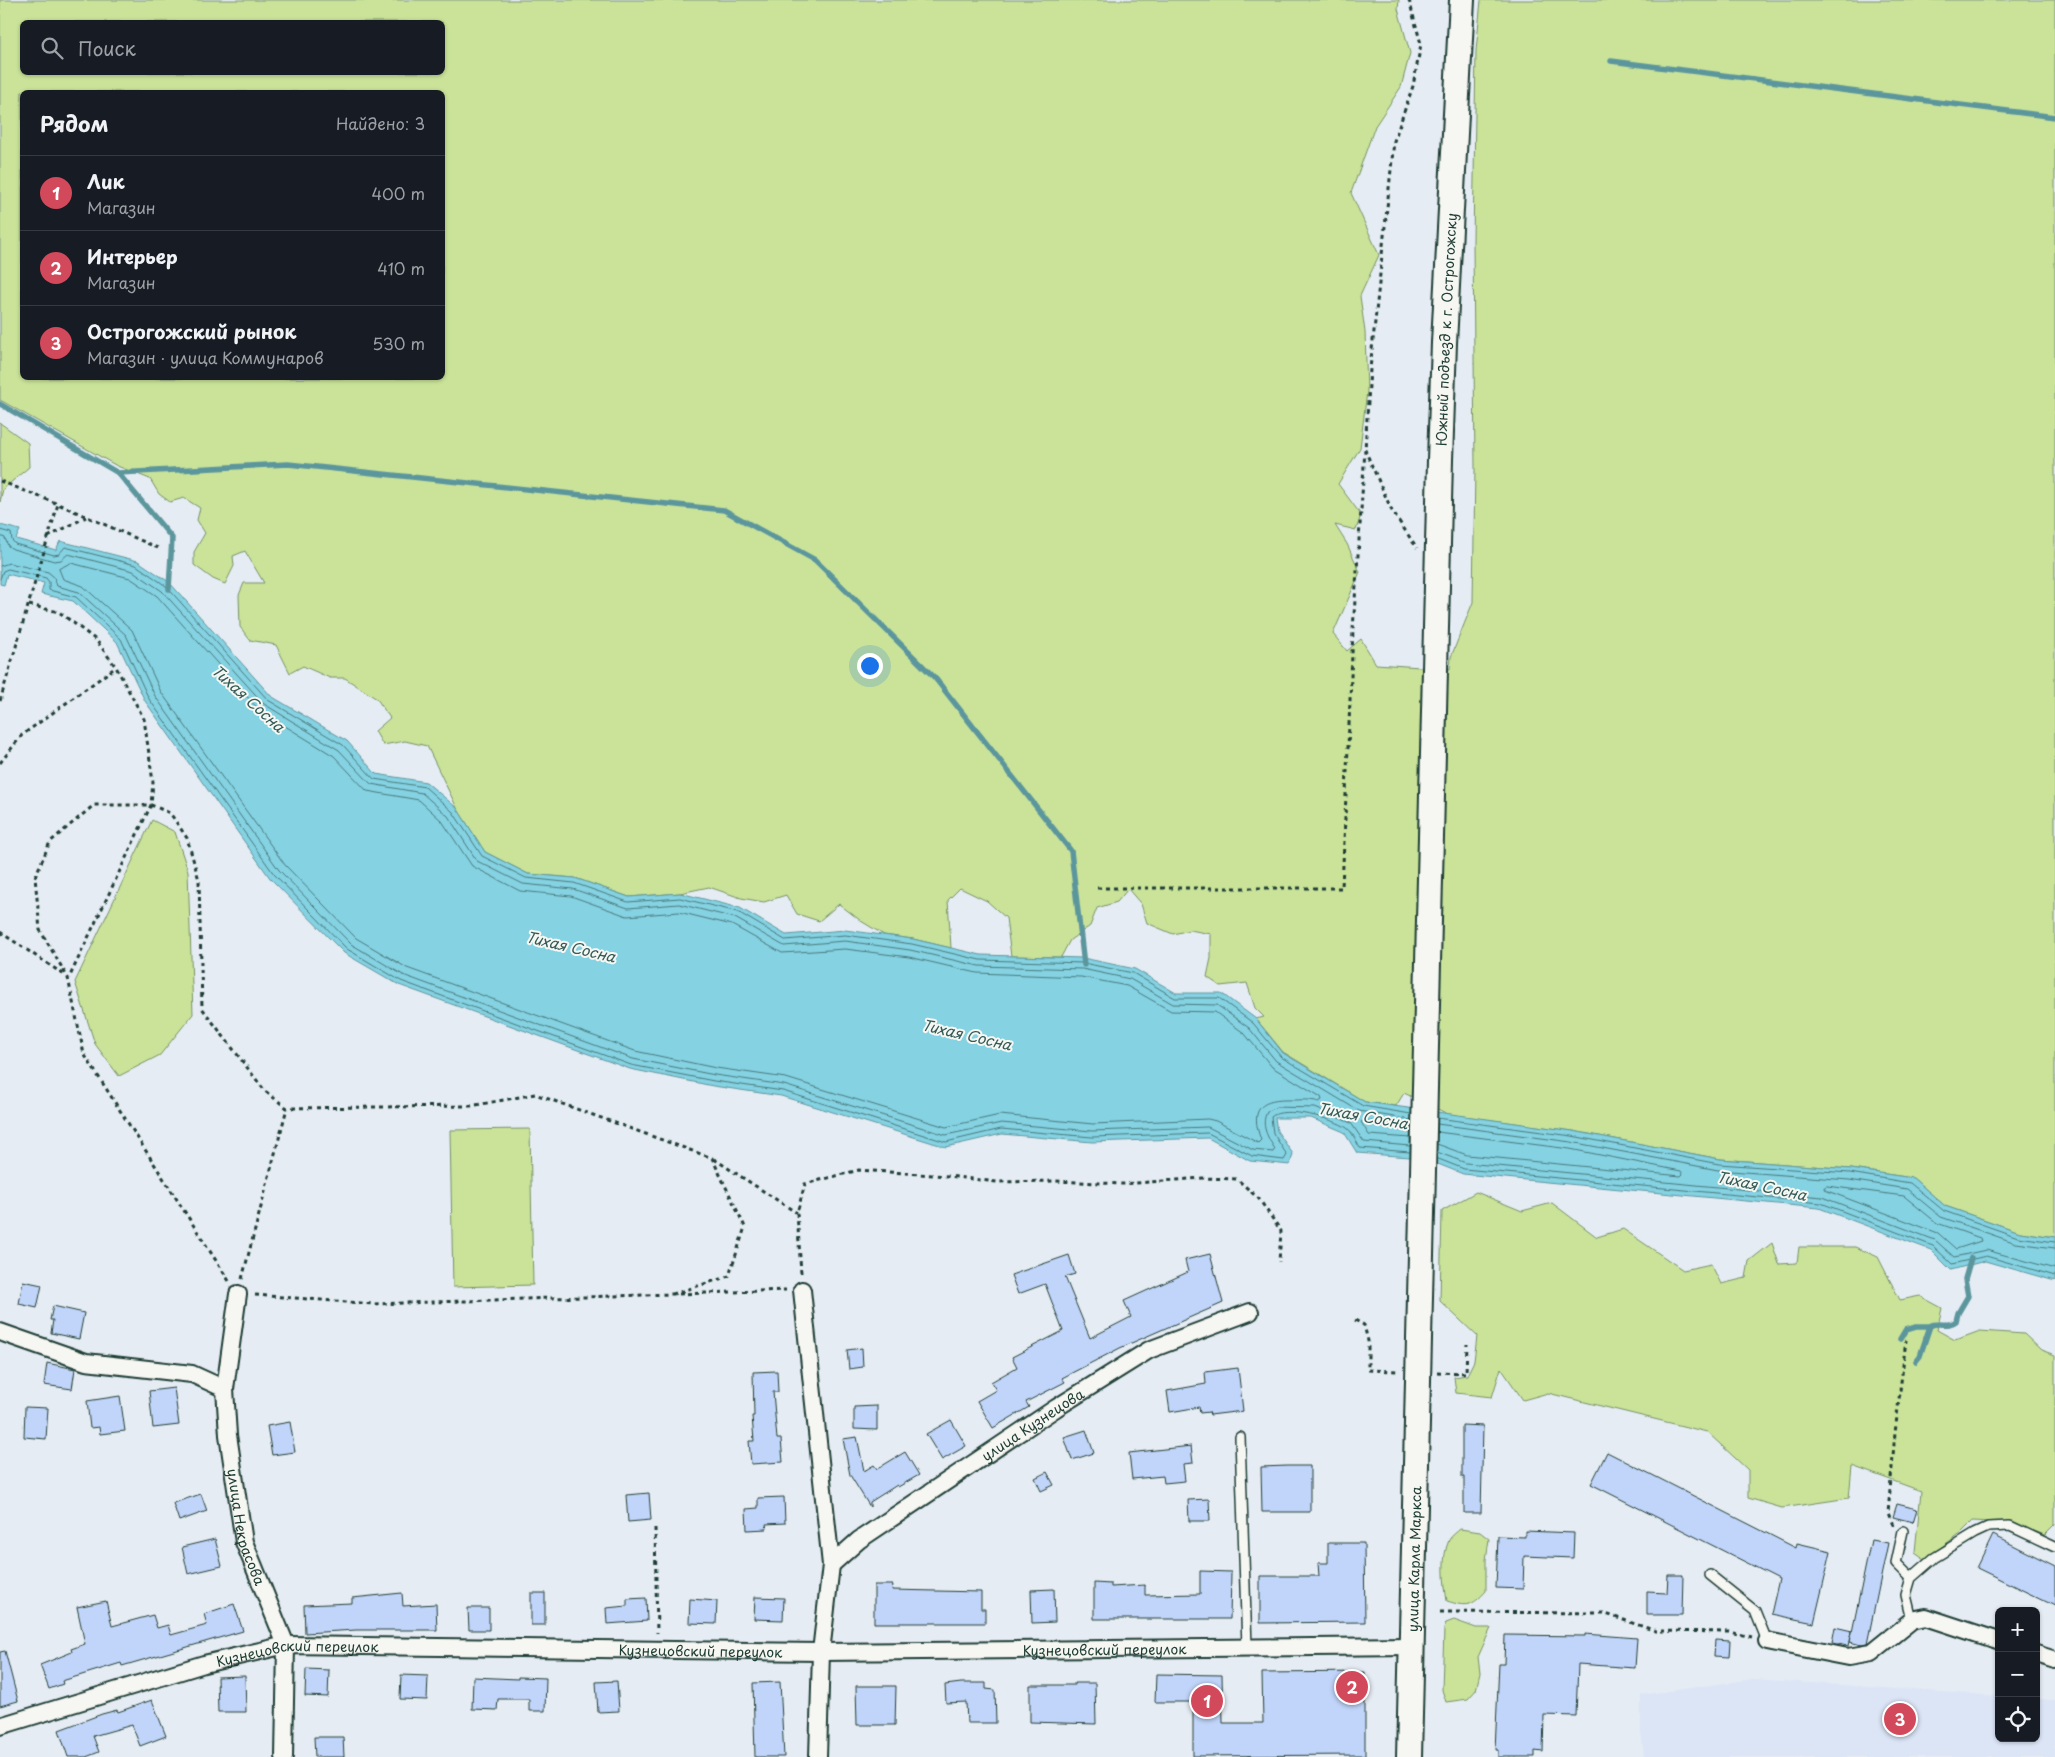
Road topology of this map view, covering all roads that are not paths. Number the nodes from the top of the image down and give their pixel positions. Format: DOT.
graph roads {
  1 [pos="1462,0"];
  2 [pos="1434,661"];
  3 [pos="802,1290"];
  4 [pos="238,1294"];
  5 [pos="1250,1312"];
  6 [pos="0,1332"];
  7 [pos="225,1389"];
  8 [pos="1240,1437"];
  9 [pos="1903,1531"];
  10 [pos="2055,1548"];
  11 [pos="831,1565"];
  12 [pos="1710,1576"];
  13 [pos="1911,1578"];
  14 [pos="1912,1620"];
  15 [pos="1995,1640"];
  16 [pos="1767,1641"];
  17 [pos="286,1645"];
  18 [pos="1412,1646"];
  19 [pos="1247,1647"];
  20 [pos="821,1652"];
  21 [pos="2040,1655"];
  22 [pos="2055,1660"];
  23 [pos="0,1726"];
  24 [pos="284,1757"];
  25 [pos="818,1757"];
  26 [pos="1409,1757"];
  1 -- 2 [label="main road, Южный подъезд к г. Острогожску"];
  2 -- 18 [label="main road, улица Карла Маркса"];
  3 -- 11 [label="street"];
  4 -- 7 [label="street, улица Некрасова"];
  5 -- 11 [label="street, улица Кузнецова"];
  6 -- 7 [label="street"];
  7 -- 17 [label="street, улица Некрасова"];
  8 -- 19 [label="lane"];
  9 -- 13 [label="lane"];
  10 -- 13 [label="lane"];
  11 -- 20 [label="street"];
  12 -- 16 [label="lane"];
  13 -- 14 [label="lane"];
  14 -- 15 [label="street"];
  14 -- 16 [label="street"];
  17 -- 20 [label="street, Кузнецовский переулок"];
  17 -- 23 [label="street, Кузнецовский переулок"];
  17 -- 24 [label="street, улица Некрасова"];
  18 -- 19 [label="street, Кузнецовский переулок"];
  18 -- 26 [label="main road, улица Карла Маркса"];
  19 -- 20 [label="street, Кузнецовский переулок"];
  20 -- 25 [label="street"];
  21 -- 22 [label="street"];
}
